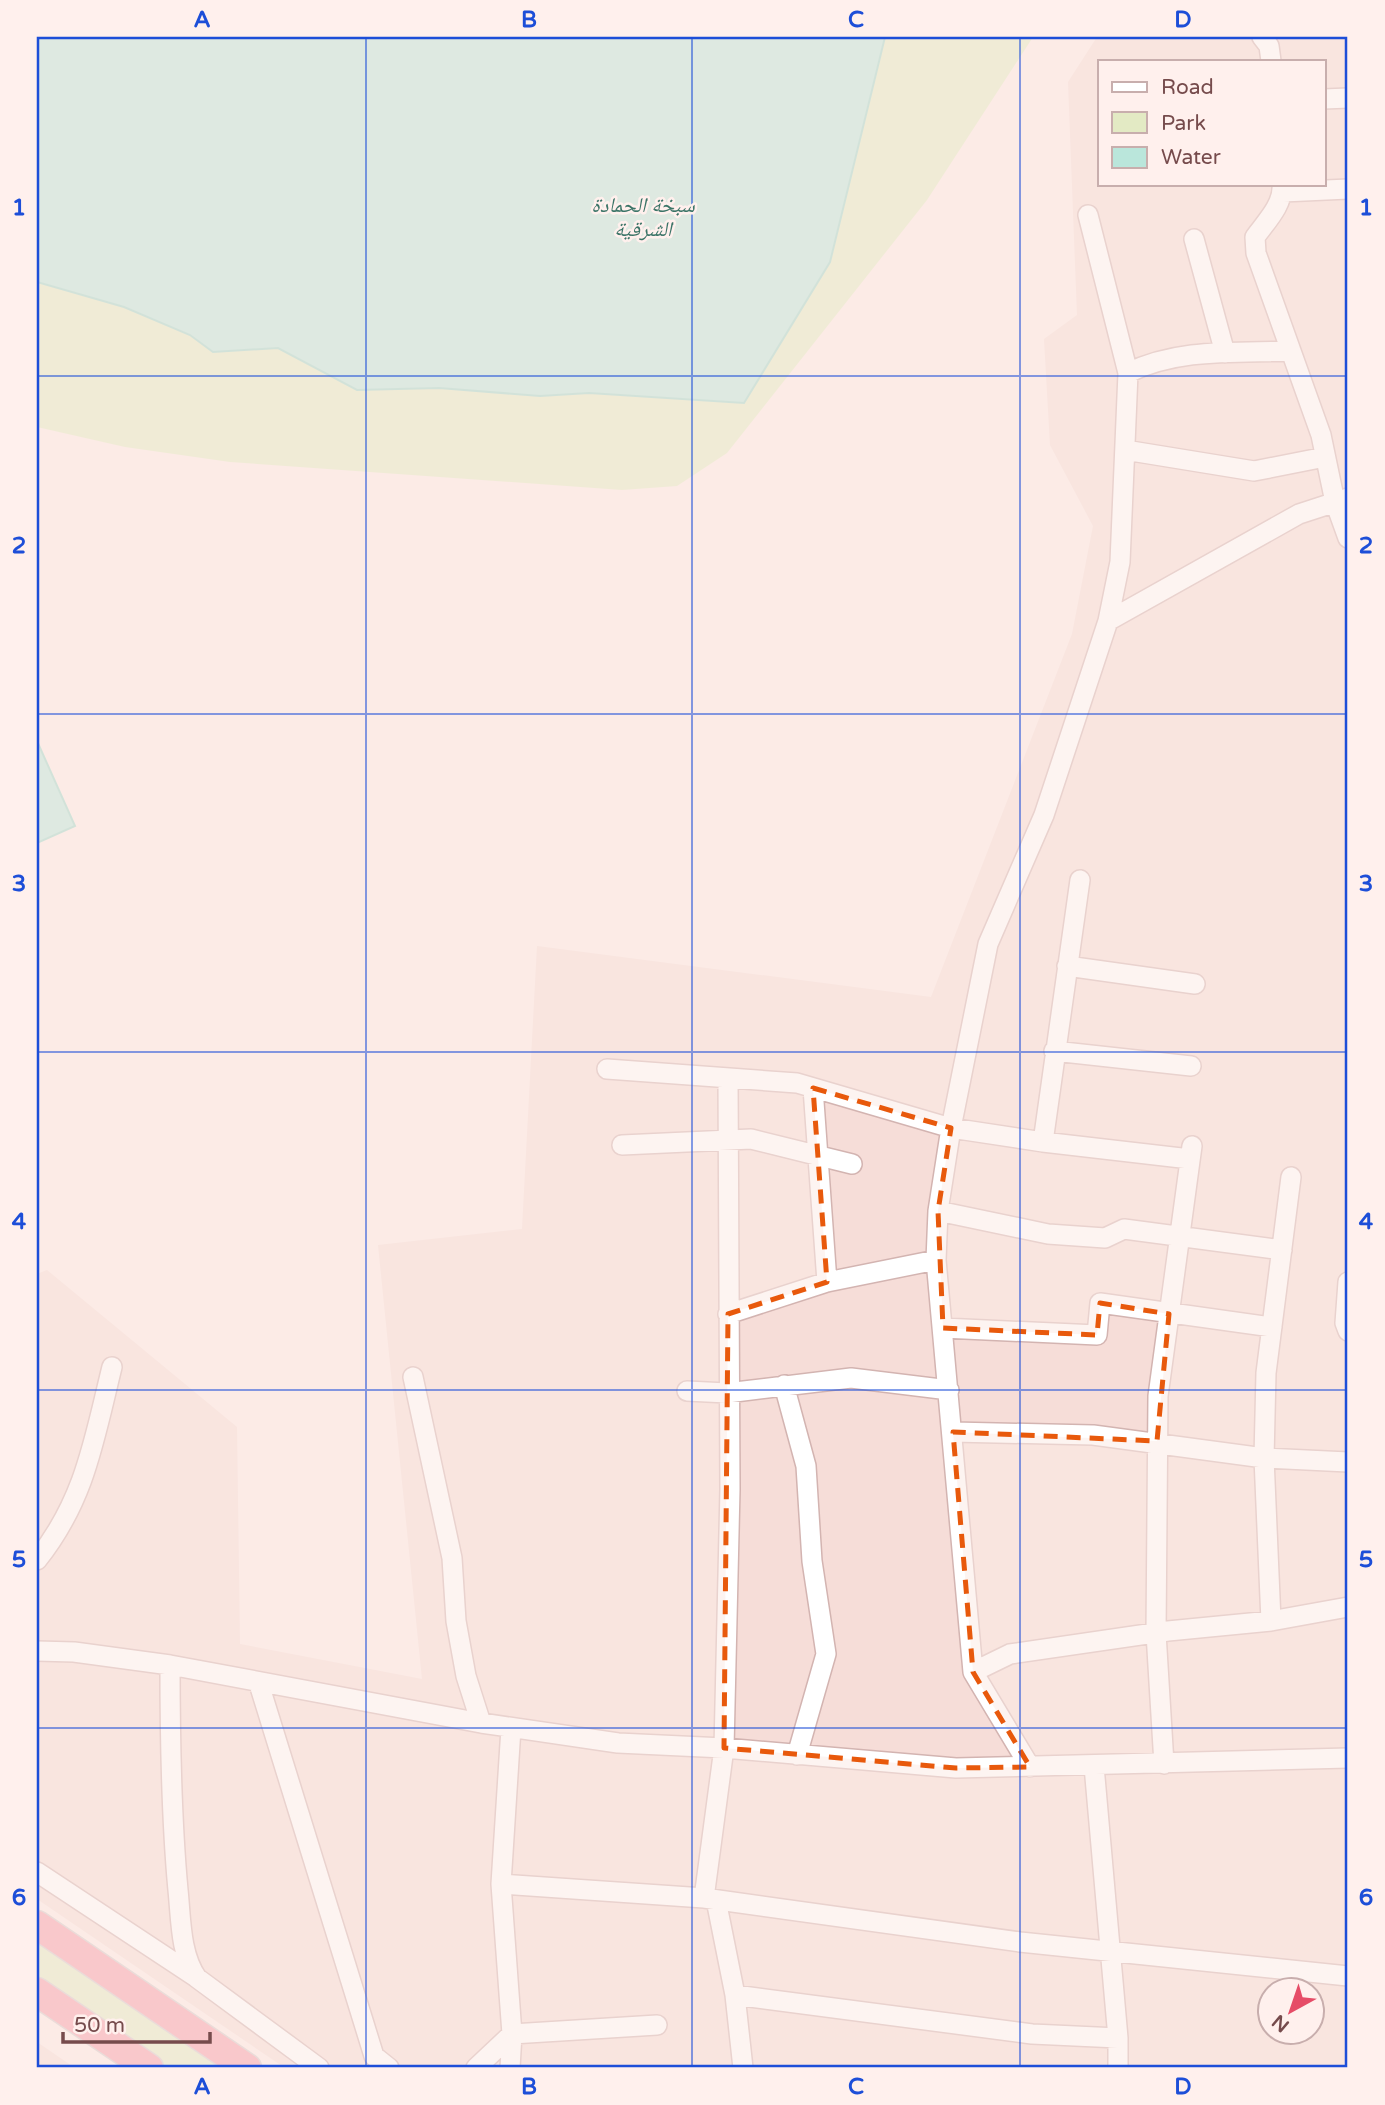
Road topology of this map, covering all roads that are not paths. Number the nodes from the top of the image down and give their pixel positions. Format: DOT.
graph roads {
  1 [pos="1262,37"];
  2 [pos="1270,60"];
  3 [pos="1348,98"];
  4 [pos="1326,99"];
  5 [pos="1282,188"];
  6 [pos="1348,189"];
  7 [pos="1088,215"];
  8 [pos="1194,239"];
  9 [pos="1291,351"];
  10 [pos="1225,353"];
  11 [pos="1128,373"];
  12 [pos="1125,450"];
  13 [pos="1325,457"];
  14 [pos="1341,500"];
  15 [pos="1348,538"];
  16 [pos="1108,621"];
  17 [pos="1080,880"];
  18 [pos="1067,966"];
  19 [pos="1195,984"];
  20 [pos="1054,1051"];
  21 [pos="1191,1066"];
  22 [pos="607,1069"];
  23 [pos="728,1078"];
  24 [pos="813,1088"];
  25 [pos="951,1128"];
  26 [pos="729,1138"];
  27 [pos="1043,1142"];
  28 [pos="622,1145"];
  29 [pos="818,1156"];
  30 [pos="852,1164"];
  31 [pos="1291,1177"];
  32 [pos="937,1211"];
  33 [pos="1180,1237"];
  34 [pos="1282,1250"];
  35 [pos="936,1260"];
  36 [pos="827,1282"];
  37 [pos="1348,1282"];
  38 [pos="728,1314"];
  39 [pos="1169,1314"];
  40 [pos="1272,1327"];
  41 [pos="943,1328"];
  42 [pos="1348,1331"];
  43 [pos="112,1367"];
  44 [pos="413,1377"];
  45 [pos="784,1385"];
  46 [pos="687,1391"];
  47 [pos="949,1391"];
  48 [pos="727,1393"];
  49 [pos="953,1432"];
  50 [pos="1157,1441"];
  51 [pos="1264,1458"];
  52 [pos="1348,1462"];
  53 [pos="37,1560"];
  54 [pos="1348,1607"];
  55 [pos="1271,1621"];
  56 [pos="1156,1633"];
  57 [pos="37,1651"];
  58 [pos="170,1665"];
  59 [pos="973,1672"];
  60 [pos="260,1684"];
  61 [pos="481,1723"];
  62 [pos="511,1728"];
  63 [pos="724,1748"];
  64 [pos="797,1755"];
  65 [pos="1348,1758"];
  66 [pos="1164,1764"];
  67 [pos="1094,1766"];
  68 [pos="1030,1767"];
  69 [pos="37,1872"];
  70 [pos="501,1884"];
  71 [pos="710,1899"];
  72 [pos="37,1925"];
  73 [pos="1109,1950"];
  74 [pos="1348,1976"];
  75 [pos="197,1978"];
  76 [pos="37,1992"];
  77 [pos="735,1995"];
  78 [pos="657,2025"];
  79 [pos="512,2034"];
  80 [pos="1118,2038"];
  81 [pos="149,2068"];
  82 [pos="247,2068"];
  83 [pos="319,2068"];
  84 [pos="389,2068"];
  85 [pos="476,2068"];
  86 [pos="510,2068"];
  87 [pos="743,2068"];
  88 [pos="1118,2068"];
  1 -- 2 [label="street"];
  3 -- 4 [label="street"];
  5 -- 6 [label="street"];
  5 -- 9 [label="street"];
  7 -- 11 [label="street"];
  8 -- 10 [label="street"];
  9 -- 10 [label="street"];
  9 -- 13 [label="street"];
  10 -- 11 [label="street"];
  11 -- 12 [label="street"];
  12 -- 13 [label="street"];
  12 -- 16 [label="street"];
  13 -- 14 [label="street"];
  14 -- 15 [label="street"];
  14 -- 16 [label="street"];
  16 -- 25 [label="street"];
  17 -- 18 [label="street"];
  18 -- 19 [label="street"];
  18 -- 20 [label="street"];
  20 -- 21 [label="street"];
  20 -- 27 [label="street"];
  22 -- 23 [label="street"];
  23 -- 24 [label="street"];
  23 -- 26 [label="street"];
  24 -- 25 [label="street"];
  24 -- 29 [label="street"];
  25 -- 27 [label="street"];
  25 -- 32 [label="street"];
  26 -- 28 [label="street"];
  26 -- 29 [label="street"];
  26 -- 38 [label="street"];
  27 -- 33 [label="street"];
  29 -- 30 [label="street"];
  29 -- 36 [label="street"];
  31 -- 34 [label="street"];
  32 -- 33 [label="street"];
  32 -- 35 [label="street"];
  33 -- 34 [label="street"];
  33 -- 39 [label="street"];
  34 -- 40 [label="street"];
  35 -- 36 [label="street"];
  35 -- 41 [label="street"];
  36 -- 38 [label="street"];
  37 -- 42 [label="street"];
  38 -- 48 [label="street"];
  39 -- 40 [label="street"];
  39 -- 41 [label="street"];
  39 -- 50 [label="street"];
  40 -- 51 [label="street"];
  41 -- 47 [label="street"];
  43 -- 53 [label="street"];
  44 -- 61 [label="street"];
  45 -- 47 [label="street"];
  45 -- 48 [label="street"];
  45 -- 64 [label="street"];
  46 -- 48 [label="street"];
  47 -- 49 [label="street"];
  48 -- 63 [label="street"];
  49 -- 50 [label="street"];
  49 -- 59 [label="street"];
  50 -- 51 [label="street"];
  50 -- 56 [label="street"];
  51 -- 52 [label="street"];
  51 -- 55 [label="street"];
  54 -- 55 [label="street"];
  55 -- 56 [label="street"];
  56 -- 59 [label="street"];
  56 -- 66 [label="street"];
  57 -- 58 [label="street"];
  58 -- 60 [label="street"];
  58 -- 75 [label="street"];
  59 -- 68 [label="street"];
  60 -- 61 [label="street"];
  60 -- 84 [label="street"];
  61 -- 62 [label="street"];
  62 -- 63 [label="street"];
  62 -- 70 [label="street"];
  63 -- 64 [label="street"];
  63 -- 71 [label="street"];
  64 -- 68 [label="street"];
  65 -- 66 [label="street"];
  66 -- 67 [label="street"];
  67 -- 68 [label="street"];
  67 -- 73 [label="street"];
  69 -- 75 [label="street"];
  70 -- 71 [label="street"];
  70 -- 79 [label="street"];
  71 -- 73 [label="street"];
  71 -- 77 [label="street"];
  72 -- 82 [label="highway"];
  73 -- 74 [label="street"];
  73 -- 80 [label="street"];
  75 -- 83 [label="street"];
  76 -- 81 [label="highway"];
  77 -- 80 [label="street"];
  77 -- 87 [label="street"];
  78 -- 79 [label="street"];
  79 -- 85 [label="street"];
  79 -- 86 [label="street"];
  80 -- 88 [label="street"];
}
